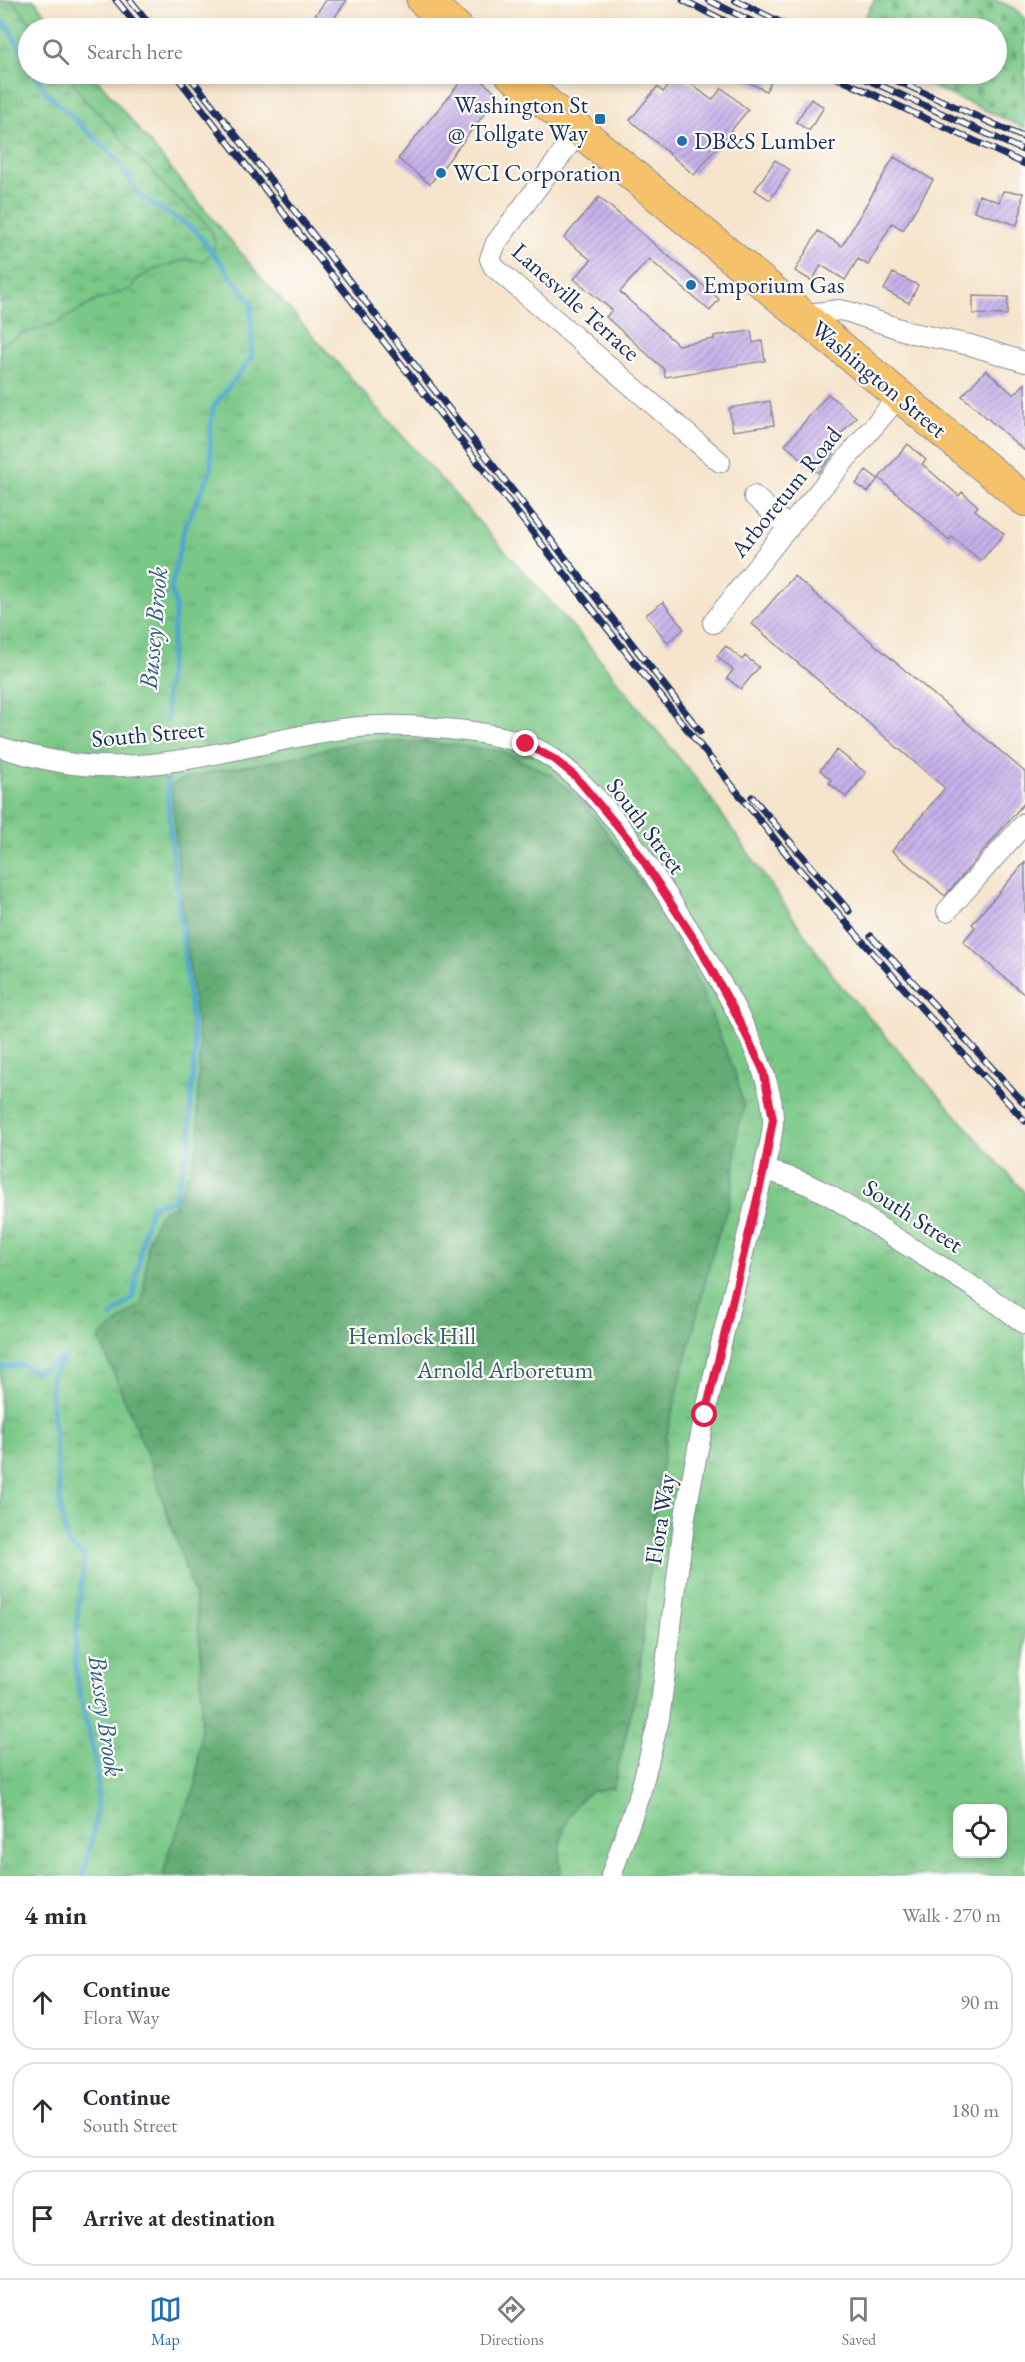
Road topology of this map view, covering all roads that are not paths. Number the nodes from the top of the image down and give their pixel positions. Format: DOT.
graph roads {
  1 [pos="423,0"];
  2 [pos="445,18"];
  3 [pos="523,84"];
  4 [pos="579,131"];
  5 [pos="801,315"];
  6 [pos="1025,362"];
  7 [pos="900,395"];
  8 [pos="720,462"];
  9 [pos="754,496"];
  10 [pos="1025,501"];
  11 [pos="789,528"];
  12 [pos="713,623"];
  13 [pos="0,747"];
  14 [pos="1025,823"];
  15 [pos="947,910"];
  16 [pos="764,1170"];
  17 [pos="1025,1324"];
  18 [pos="612,1876"];
  1 -- 2 [label="main road"];
  3 -- 4 [label="main road, Washington Street"];
  4 -- 5 [label="main road, Washington Street"];
  4 -- 8 [label="street, Lanesville Terrace"];
  5 -- 6 [label="street"];
  5 -- 7 [label="main road, Washington Street"];
  7 -- 10 [label="main road, Washington Street"];
  7 -- 11 [label="street, Arboretum Road"];
  9 -- 11 [label="street"];
  11 -- 12 [label="street, Arboretum Road"];
  13 -- 16 [label="street, South Street"];
  14 -- 15 [label="street"];
  16 -- 17 [label="street, South Street"];
  16 -- 18 [label="street, Flora Way"];
}
